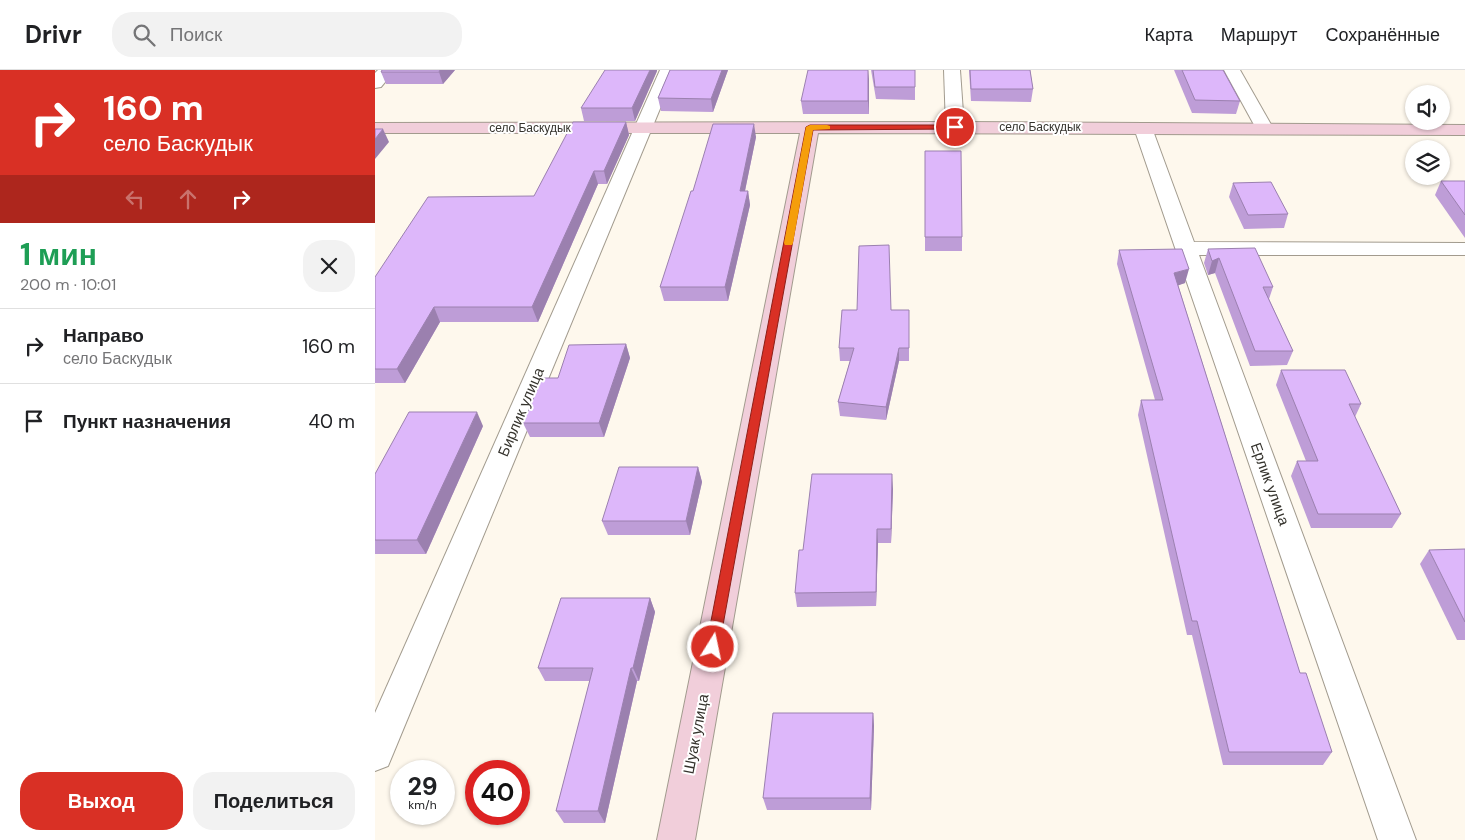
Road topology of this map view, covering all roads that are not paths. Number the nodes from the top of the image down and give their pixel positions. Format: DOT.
graph roads {
  1 [pos="387,70"];
  2 [pos="668,70"];
  3 [pos="952,70"];
  4 [pos="1232,70"];
  5 [pos="375,84"];
  6 [pos="643,127"];
  7 [pos="810,127"];
  8 [pos="955,127"];
  9 [pos="375,128"];
  10 [pos="1143,128"];
  11 [pos="1264,128"];
  12 [pos="1465,130"];
  13 [pos="1186,248"];
  14 [pos="1465,250"];
  15 [pos="375,754"];
  16 [pos="676,840"];
  17 [pos="1397,840"];
  1 -- 5 [label="street"];
  2 -- 6 [label="street, Бирлик улица"];
  3 -- 8 [label="street"];
  4 -- 11 [label="street"];
  6 -- 7 [label="street, село Баскудык"];
  6 -- 9 [label="street, село Баскудык"];
  6 -- 15 [label="street, Бирлик улица"];
  7 -- 8 [label="street, село Баскудык"];
  7 -- 16 [label="street, Шуак улица"];
  8 -- 10 [label="street, село Баскудык"];
  10 -- 11 [label="street, село Баскудык"];
  10 -- 13 [label="street, Ерлик улица"];
  11 -- 12 [label="street, село Баскудык"];
  13 -- 14 [label="street"];
  13 -- 17 [label="street, Ерлик улица"];
}
